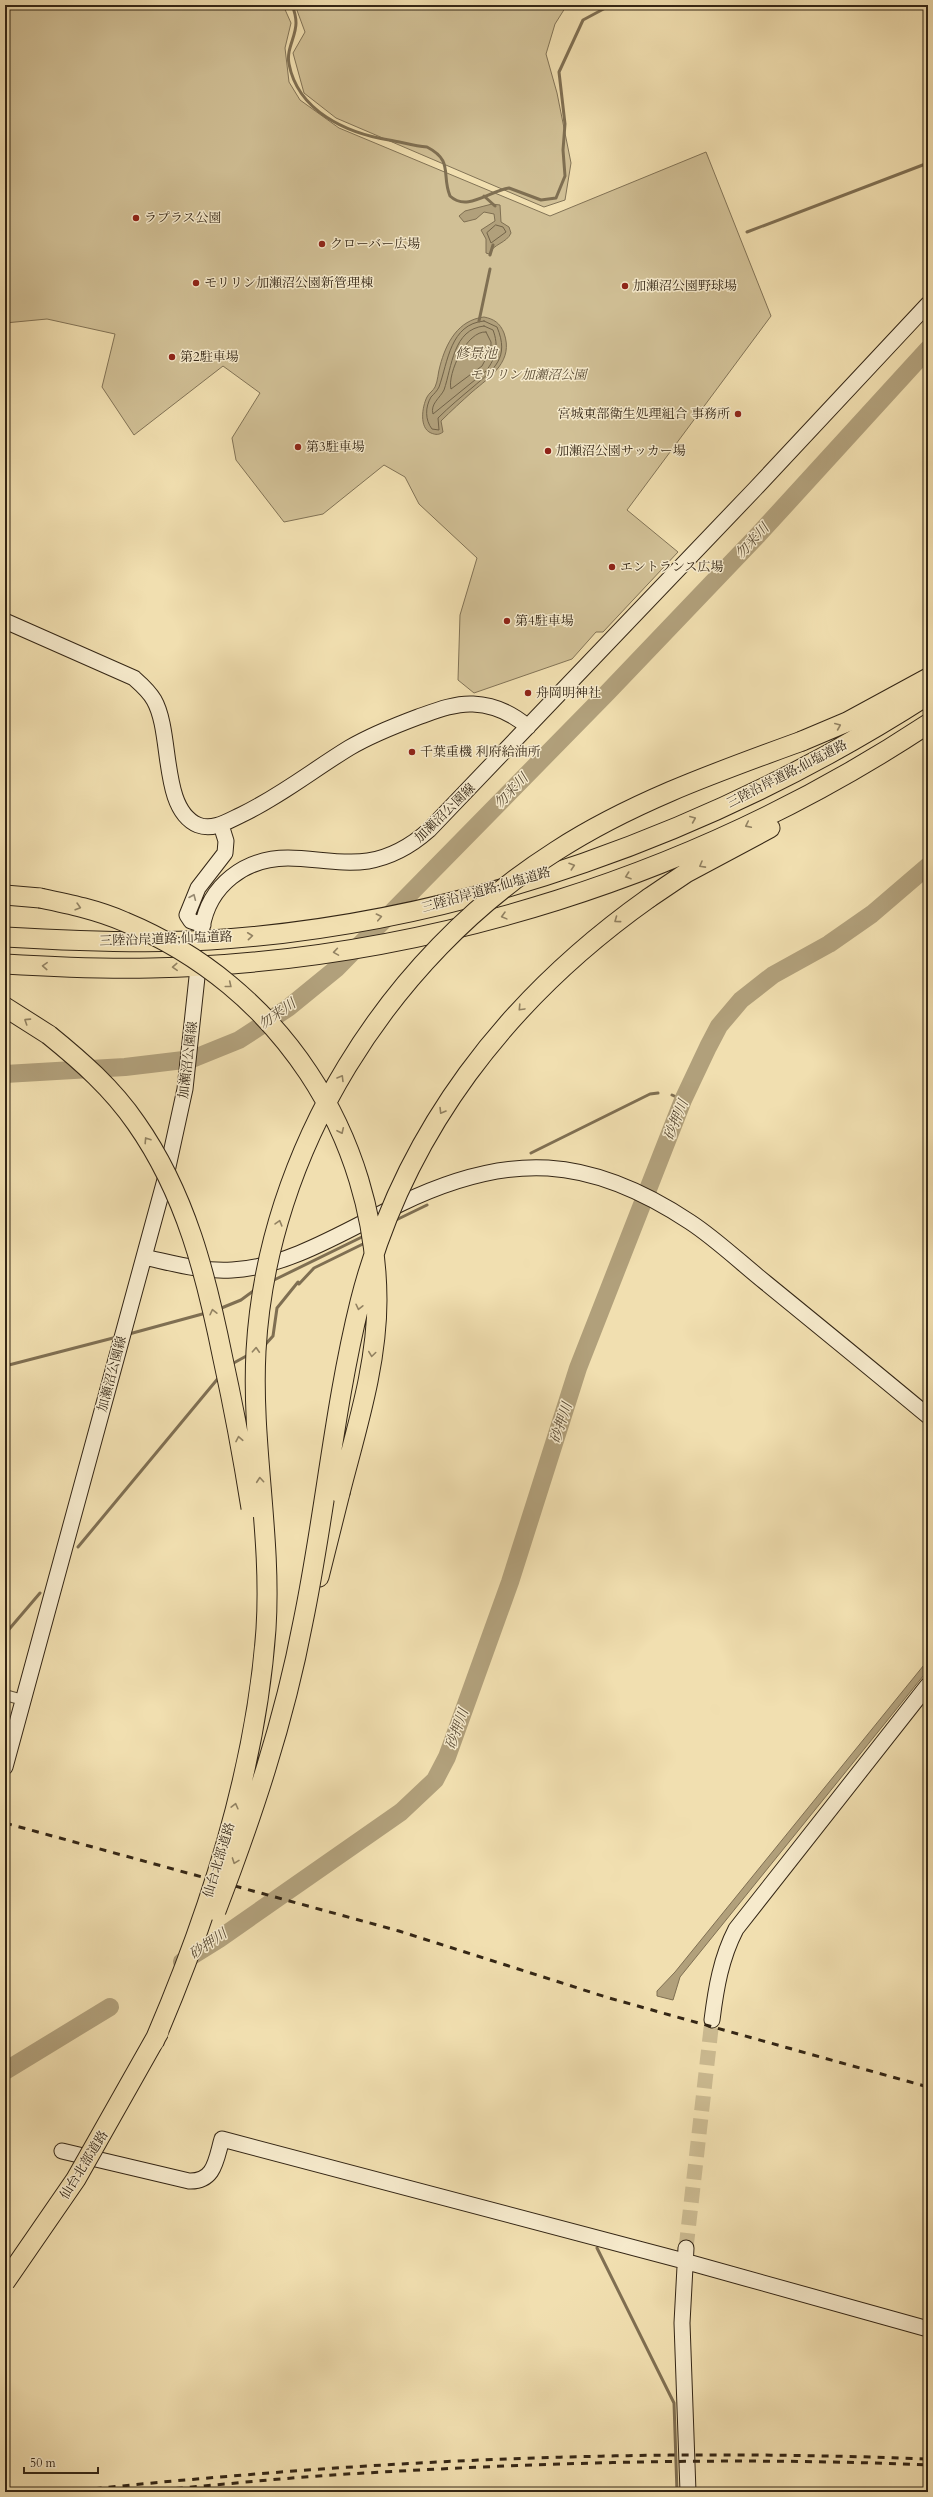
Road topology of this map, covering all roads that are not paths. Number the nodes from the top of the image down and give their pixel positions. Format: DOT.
graph roads {
  1 [pos="928,304"];
  2 [pos="5,621"];
  3 [pos="928,678"];
  4 [pos="928,695"];
  5 [pos="928,724"];
  6 [pos="528,727"];
  7 [pos="928,731"];
  8 [pos="221,824"];
  9 [pos="5,895"];
  10 [pos="205,931"];
  11 [pos="5,938"];
  12 [pos="5,964"];
  13 [pos="197,977"];
  14 [pos="5,1008"];
  15 [pos="144,1257"];
  16 [pos="928,1416"];
  17 [pos="261,1673"];
  18 [pos="928,1685"];
  19 [pos="5,1695"];
  20 [pos="23,1700"];
  21 [pos="270,1757"];
  22 [pos="5,1767"];
  23 [pos="712,2020"];
  24 [pos="154,2042"];
  25 [pos="62,2150"];
  26 [pos="685,2255"];
  27 [pos="5,2282"];
  28 [pos="928,2329"];
  29 [pos="688,2492"];
  1 -- 6 [label="street, 加瀬沼公園線"];
  2 -- 8 [label="street"];
  17 -- 3 [label="highway, one-way, bridge"];
  10 -- 4 [label="highway, 三陸沿岸道路;仙塩道路, one-way, bridge"];
  5 -- 12 [label="highway, 三陸沿岸道路;仙塩道路, one-way, bridge"];
  6 -- 8 [label="street"];
  6 -- 10 [label="street, 加瀬沼公園線"];
  7 -- 21 [label="highway, one-way, bridge"];
  10 -- 8 [label="street, one-way"];
  9 -- 21 [label="highway, one-way, bridge"];
  10 -- 11 [label="highway, 三陸沿岸道路;仙塩道路"];
  13 -- 15 [label="street, 加瀬沼公園線"];
  17 -- 14 [label="highway, one-way, bridge"];
  15 -- 16 [label="street"];
  15 -- 20 [label="street, 加瀬沼公園線"];
  24 -- 17 [label="highway, 仙台北部道路, one-way, bridge"];
  18 -- 23 [label="street"];
  19 -- 20 [label="street"];
  20 -- 22 [label="street, 加瀬沼公園線"];
  21 -- 24 [label="highway, 仙台北部道路, one-way, bridge"];
  24 -- 27 [label="highway, 仙台北部道路, bridge"];
  25 -- 26 [label="street"];
  26 -- 28 [label="street"];
  26 -- 29 [label="street"];
}
